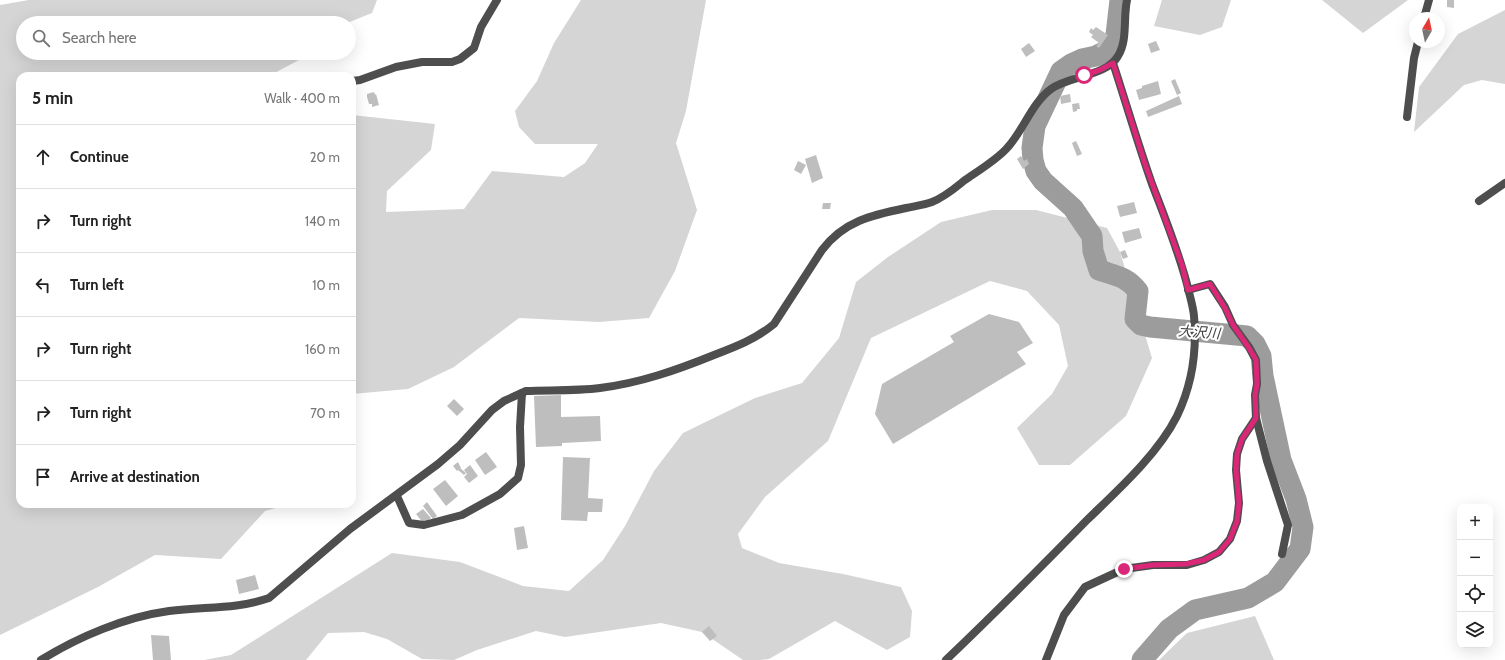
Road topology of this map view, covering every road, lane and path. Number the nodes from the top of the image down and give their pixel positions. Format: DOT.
graph roads {
  1 [pos="497,0"];
  2 [pos="1127,0"];
  3 [pos="1429,0"];
  4 [pos="1426,12"];
  5 [pos="1416,48"];
  6 [pos="1113,63"];
  7 [pos="356,80"];
  8 [pos="1407,117"];
  9 [pos="1505,183"];
  10 [pos="1479,201"];
  11 [pos="1188,290"];
  12 [pos="522,393"];
  13 [pos="1256,418"];
  14 [pos="397,496"];
  15 [pos="1282,554"];
  16 [pos="41,660"];
  17 [pos="946,660"];
  18 [pos="1046,660"];
  1 -- 7 [label="street"];
  2 -- 6 [label="street"];
  3 -- 4 [label="street"];
  5 -- 8 [label="street"];
  6 -- 11 [label="street"];
  6 -- 12 [label="street"];
  9 -- 10 [label="street"];
  11 -- 13 [label="street"];
  11 -- 17 [label="street"];
  12 -- 14 [label="street"];
  12 -- 14 [label="street"];
  13 -- 15 [label="street"];
  13 -- 18 [label="street"];
  14 -- 16 [label="street"];
}
